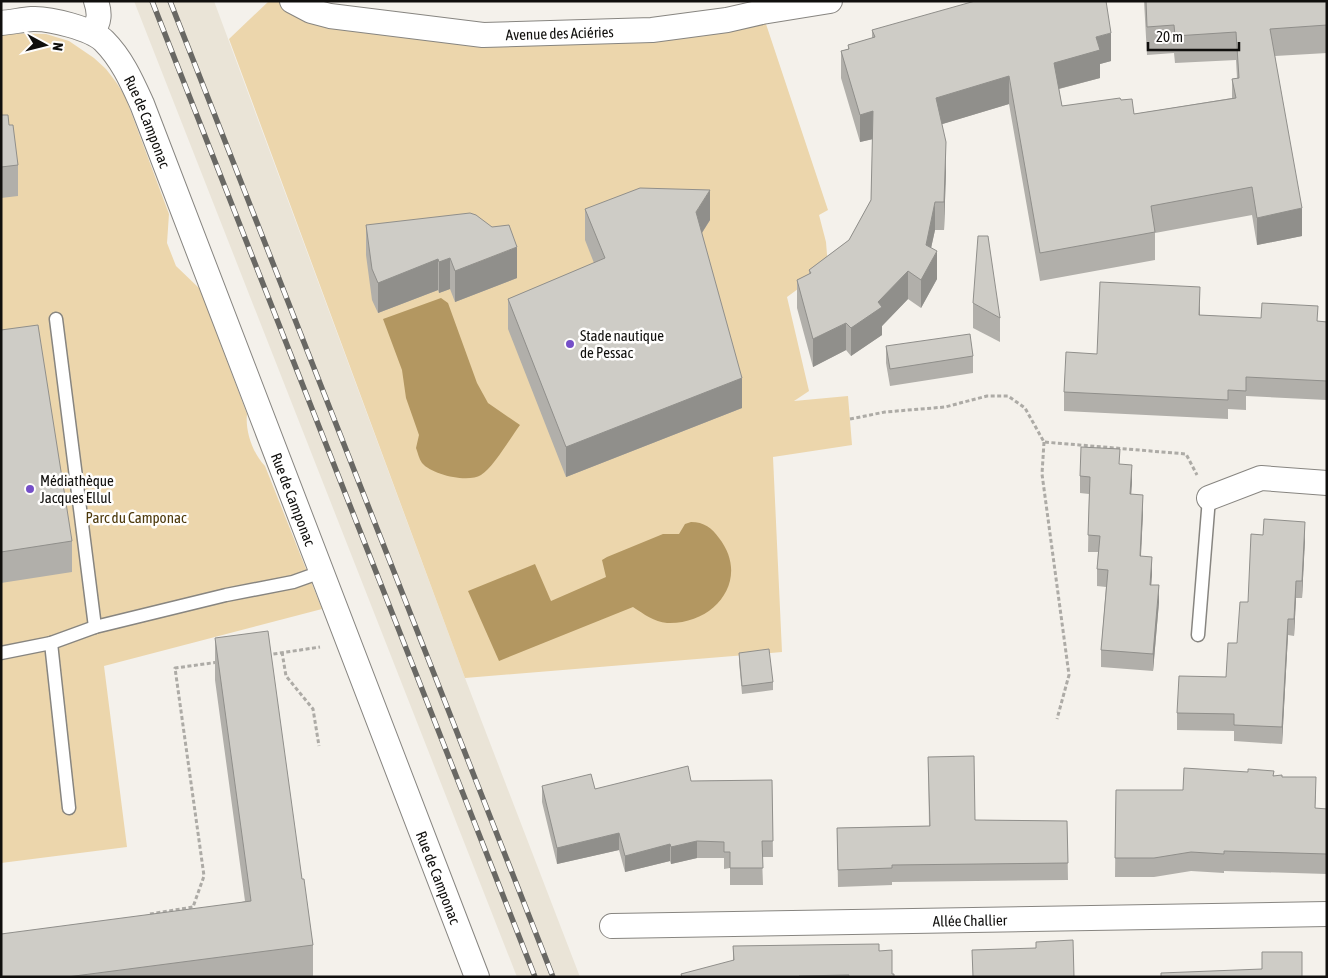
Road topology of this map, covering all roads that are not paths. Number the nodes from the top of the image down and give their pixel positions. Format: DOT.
graph roads {
  1 [pos="292,1"];
  2 [pos="830,1"];
  3 [pos="97,2"];
  4 [pos="1,23"];
  5 [pos="92,32"];
  6 [pos="56,319"];
  7 [pos="1327,483"];
  8 [pos="1209,498"];
  9 [pos="321,572"];
  10 [pos="96,627"];
  11 [pos="1198,635"];
  12 [pos="51,643"];
  13 [pos="1,653"];
  14 [pos="69,808"];
  15 [pos="1327,914"];
  16 [pos="612,926"];
  17 [pos="477,977"];
  1 -- 2 [label="street, Avenue des Aciéries"];
  3 -- 5 [label="street"];
  4 -- 5 [label="street"];
  5 -- 9 [label="street, Rue de Camponac"];
  6 -- 10 [label="lane"];
  7 -- 8 [label="street"];
  8 -- 11 [label="lane"];
  9 -- 10 [label="lane"];
  9 -- 17 [label="street, Rue de Camponac"];
  10 -- 12 [label="lane"];
  12 -- 13 [label="lane"];
  12 -- 14 [label="lane"];
  15 -- 16 [label="street, Allée Challier"];
}
